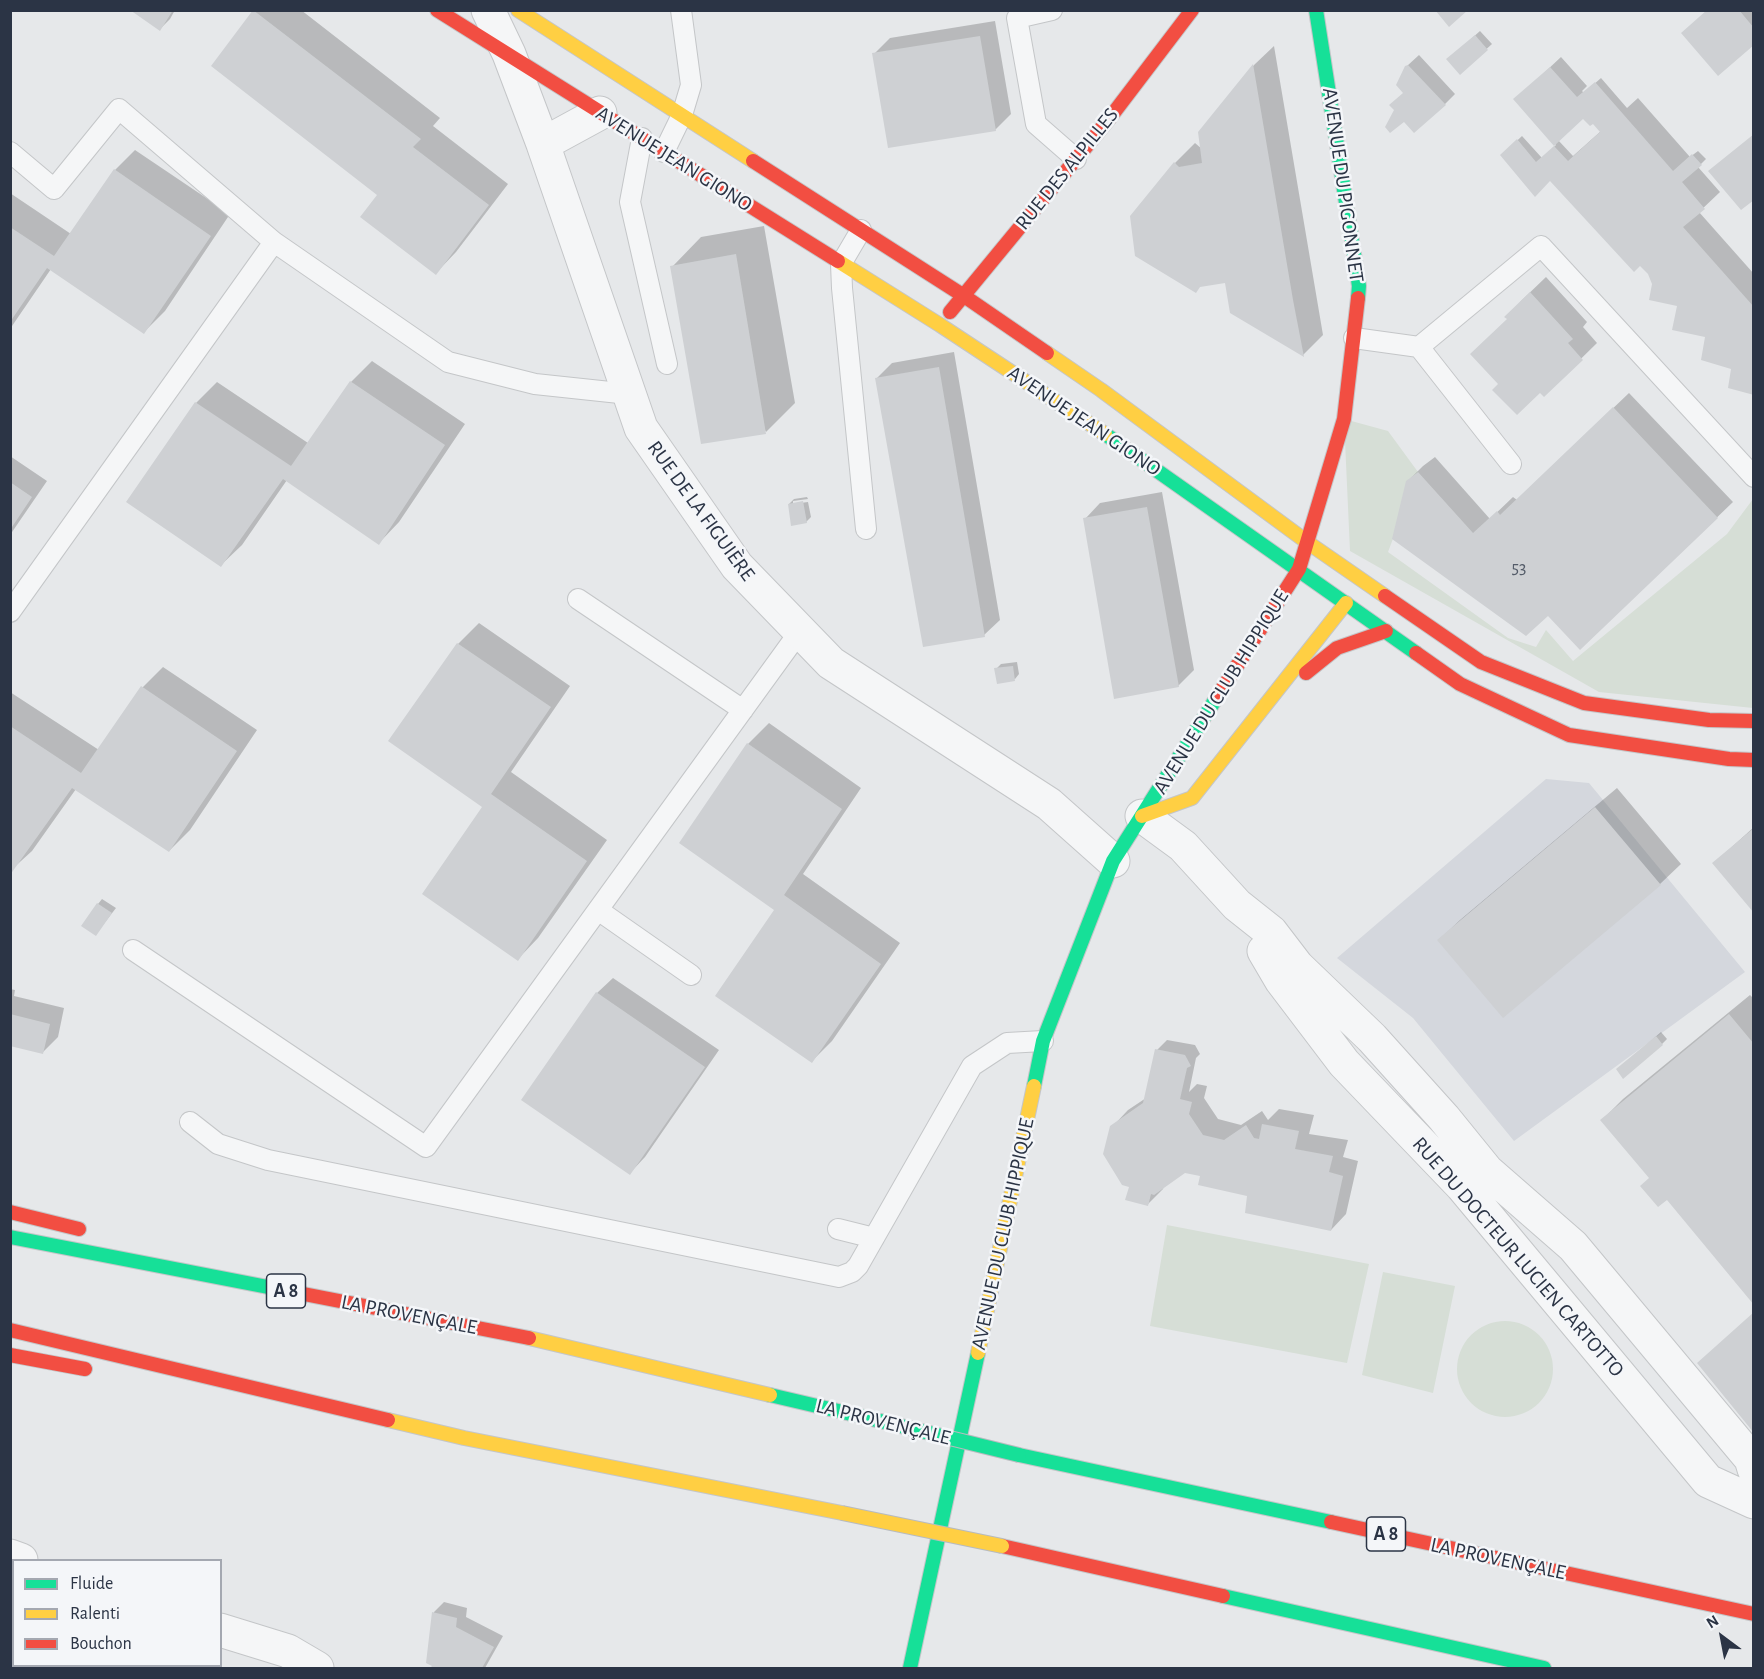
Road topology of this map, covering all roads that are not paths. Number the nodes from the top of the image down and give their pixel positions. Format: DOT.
graph roads {
  1 [pos="437,10"];
  2 [pos="488,10"];
  3 [pos="518,10"];
  4 [pos="681,10"];
  5 [pos="1052,10"];
  6 [pos="1316,10"];
  7 [pos="1190,11"];
  8 [pos="509,54"];
  9 [pos="600,112"];
  10 [pos="681,115"];
  11 [pos="642,138"];
  12 [pos="543,144"];
  13 [pos="10,152"];
  14 [pos="664,152"];
  15 [pos="1076,159"];
  16 [pos="861,230"];
  17 [pos="274,242"];
  18 [pos="841,264"];
  19 [pos="964,296"];
  20 [pos="940,325"];
  21 [pos="1354,338"];
  22 [pos="1419,347"];
  23 [pos="667,364"];
  24 [pos="629,394"];
  25 [pos="1511,464"];
  26 [pos="1754,477"];
  27 [pos="866,529"];
  28 [pos="1307,542"];
  29 [pos="1299,569"];
  30 [pos="578,599"];
  31 [pos="1346,603"];
  32 [pos="10,612"];
  33 [pos="800,631"];
  34 [pos="1386,631"];
  35 [pos="743,710"];
  36 [pos="1261,711"];
  37 [pos="1754,721"];
  38 [pos="1754,760"];
  39 [pos="1143,816"];
  40 [pos="1113,861"];
  41 [pos="1237,905"];
  42 [pos="598,910"];
  43 [pos="133,950"];
  44 [pos="691,975"];
  45 [pos="1043,1041"];
  46 [pos="190,1122"];
  47 [pos="10,1212"];
  48 [pos="838,1229"];
  49 [pos="91,1232"];
  50 [pos="10,1237"];
  51 [pos="874,1238"];
  52 [pos="240,1268"];
  53 [pos="10,1330"];
  54 [pos="562,1345"];
  55 [pos="10,1355"];
  56 [pos="104,1372"];
  57 [pos="208,1391"];
  58 [pos="464,1438"];
  59 [pos="1754,1470"];
  60 [pos="1754,1502"];
  61 [pos="1754,1614"];
  62 [pos="222,1631"];
  63 [pos="913,1667"];
  64 [pos="317,1668"];
  65 [pos="1544,1668"];
  1 -- 8 [label="main road, AVENUE JEAN GIONO"];
  2 -- 8 [label="street, RUE DE LA FIGUIÈRE"];
  3 -- 10 [label="main road, AVENUE JEAN GIONO"];
  4 -- 10 [label="lane"];
  5 -- 15 [label="lane"];
  6 -- 21 [label="main road, AVENUE DU PIGONNET"];
  7 -- 15 [label="main road, RUE DES ALPILLES"];
  8 -- 9 [label="main road, AVENUE JEAN GIONO"];
  8 -- 12 [label="street, RUE DE LA FIGUIÈRE"];
  9 -- 11 [label="main road, AVENUE JEAN GIONO"];
  9 -- 12 [label="street"];
  10 -- 14 [label="lane"];
  10 -- 16 [label="main road, AVENUE JEAN GIONO"];
  11 -- 14 [label="main road, AVENUE JEAN GIONO"];
  11 -- 23 [label="lane"];
  12 -- 24 [label="street, RUE DE LA FIGUIÈRE"];
  13 -- 17 [label="lane"];
  14 -- 18 [label="main road, AVENUE JEAN GIONO"];
  15 -- 19 [label="main road, RUE DES ALPILLES"];
  16 -- 18 [label="lane"];
  16 -- 19 [label="main road, AVENUE JEAN GIONO"];
  17 -- 24 [label="lane"];
  17 -- 32 [label="lane"];
  18 -- 20 [label="main road, AVENUE JEAN GIONO"];
  18 -- 27 [label="lane"];
  19 -- 20 [label="main road, RUE DES ALPILLES"];
  19 -- 28 [label="main road, AVENUE JEAN GIONO"];
  20 -- 29 [label="main road, AVENUE JEAN GIONO"];
  21 -- 22 [label="lane"];
  21 -- 28 [label="main road, AVENUE DU PIGONNET"];
  22 -- 25 [label="lane"];
  22 -- 26 [label="lane"];
  24 -- 33 [label="street, RUE DE LA FIGUIÈRE"];
  28 -- 29 [label="main road, AVENUE DU PIGONNET"];
  28 -- 31 [label="main road"];
  28 -- 37 [label="main road, AVENUE JEAN GIONO"];
  29 -- 31 [label="main road, AVENUE JEAN GIONO"];
  29 -- 39 [label="main road, AVENUE DU CLUB HIPPIQUE"];
  30 -- 35 [label="lane"];
  31 -- 34 [label="main road, AVENUE JEAN GIONO"];
  31 -- 36 [label="main road, AVENUE DU CLUB HIPPIQUE"];
  33 -- 35 [label="lane"];
  33 -- 40 [label="street, RUE DE LA FIGUIÈRE"];
  34 -- 36 [label="main road, AVENUE DU CLUB HIPPIQUE"];
  34 -- 38 [label="main road, AVENUE JEAN GIONO"];
  35 -- 42 [label="lane"];
  36 -- 39 [label="main road, AVENUE DU CLUB HIPPIQUE"];
  39 -- 40 [label="main road, AVENUE DU CLUB HIPPIQUE"];
  39 -- 41 [label="street, RUE DU DOCTEUR LUCIEN CARTOTTO"];
  40 -- 45 [label="main road, AVENUE DU CLUB HIPPIQUE"];
  41 -- 59 [label="street, RUE DU DOCTEUR LUCIEN CARTOTTO"];
  41 -- 60 [label="street, RUE DU DOCTEUR LUCIEN CARTOTTO"];
  42 -- 43 [label="lane"];
  42 -- 44 [label="lane"];
  45 -- 51 [label="lane"];
  45 -- 63 [label="main road, AVENUE DU CLUB HIPPIQUE"];
  46 -- 51 [label="lane"];
  47 -- 49 [label="main road"];
  48 -- 51 [label="lane"];
  50 -- 54 [label="main road, LA PROVENÇALE / A 8"];
  52 -- 54 [label="main road"];
  53 -- 58 [label="main road"];
  54 -- 61 [label="main road, LA PROVENÇALE / A 8, bridge"];
  55 -- 56 [label="main road"];
  57 -- 58 [label="main road"];
  58 -- 65 [label="main road, bridge"];
  62 -- 64 [label="street"];
}
